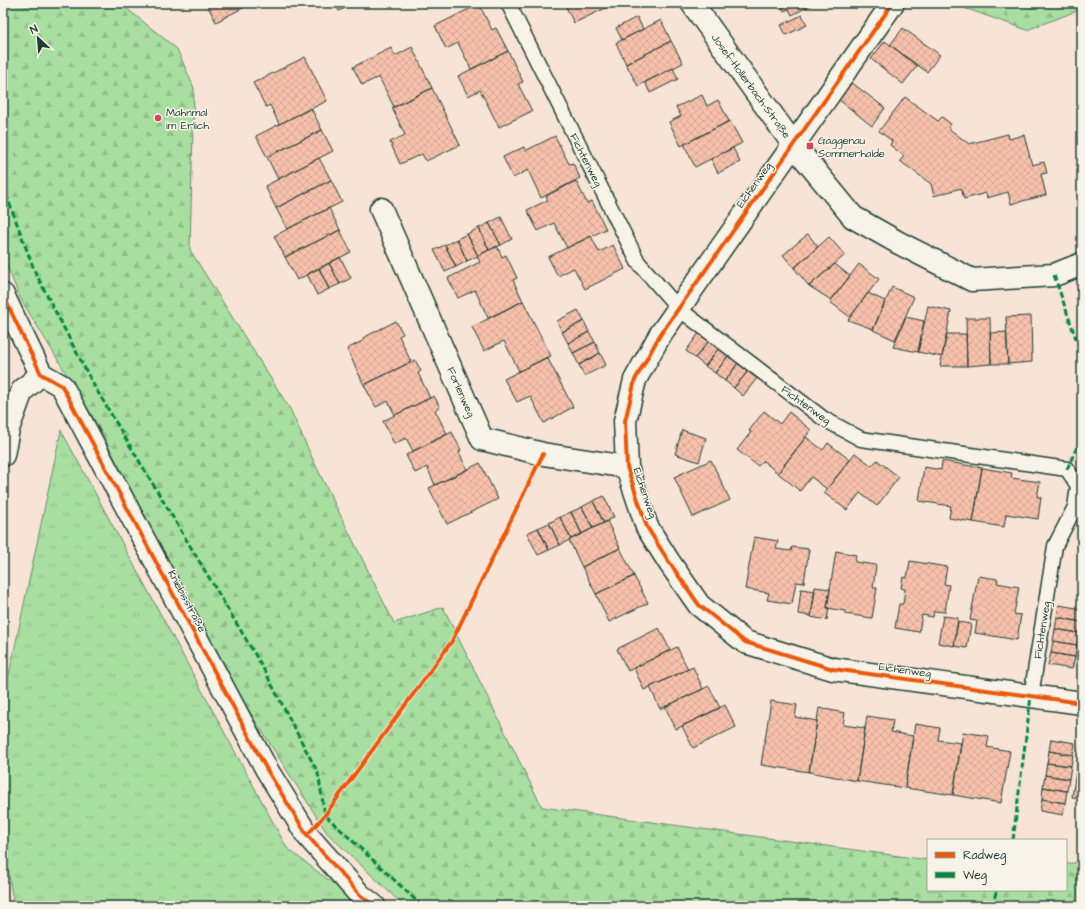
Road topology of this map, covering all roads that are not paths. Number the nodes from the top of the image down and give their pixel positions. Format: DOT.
graph roads {
  1 [pos="508,3"];
  2 [pos="692,3"];
  3 [pos="893,3"];
  4 [pos="793,144"];
  5 [pos="381,209"];
  6 [pos="1082,264"];
  7 [pos="3,295"];
  8 [pos="679,309"];
  9 [pos="41,374"];
  10 [pos="3,455"];
  11 [pos="627,467"];
  12 [pos="1031,696"];
  13 [pos="1082,703"];
  14 [pos="374,906"];
  1 -- 8 [label="lane, Fichtenweg"];
  2 -- 4 [label="street, Josef-Hollerbach-Straße"];
  3 -- 4 [label="street, Eichenweg"];
  4 -- 6 [label="street, Josef-Hollerbach-Straße"];
  4 -- 8 [label="street, Eichenweg"];
  5 -- 11 [label="street, Forlenweg"];
  7 -- 9 [label="street"];
  8 -- 11 [label="street, Eichenweg"];
  8 -- 12 [label="lane, Fichtenweg"];
  9 -- 10 [label="street"];
  9 -- 14 [label="street, Kniebisstraße"];
  11 -- 12 [label="street, Eichenweg"];
  12 -- 13 [label="street, Eichenweg"];
}
